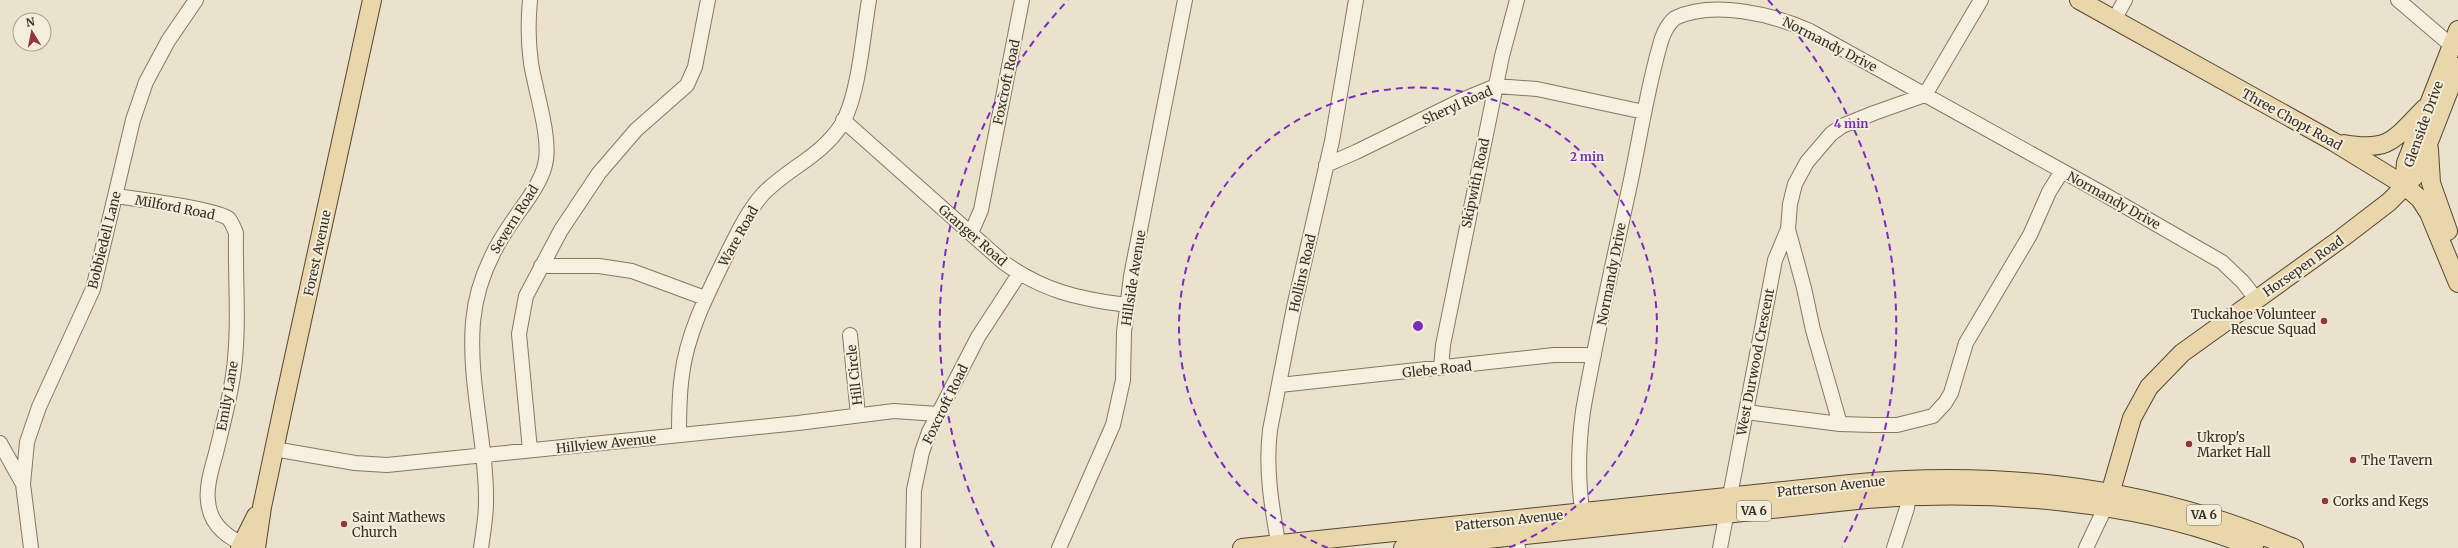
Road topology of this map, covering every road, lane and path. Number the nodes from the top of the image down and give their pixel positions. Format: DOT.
graph roads {
  1 [pos="196,0"];
  2 [pos="372,0"];
  3 [pos="530,0"];
  4 [pos="708,0"];
  5 [pos="869,0"];
  6 [pos="1022,0"];
  7 [pos="1185,0"];
  8 [pos="1356,0"];
  9 [pos="1517,0"];
  10 [pos="1981,0"];
  11 [pos="2079,0"];
  12 [pos="2125,0"];
  13 [pos="2398,0"];
  14 [pos="2114,20"];
  15 [pos="2455,38"];
  16 [pos="2458,67"];
  17 [pos="1496,86"];
  18 [pos="1925,95"];
  19 [pos="2430,103"];
  20 [pos="1644,112"];
  21 [pos="843,120"];
  22 [pos="2334,142"];
  23 [pos="2429,145"];
  24 [pos="1326,165"];
  25 [pos="2062,171"];
  26 [pos="2404,185"];
  27 [pos="116,196"];
  28 [pos="232,223"];
  29 [pos="1788,229"];
  30 [pos="971,233"];
  31 [pos="541,266"];
  32 [pos="2458,271"];
  33 [pos="1020,274"];
  34 [pos="2458,283"];
  35 [pos="705,298"];
  36 [pos="2256,299"];
  37 [pos="1127,305"];
  38 [pos="850,335"];
  39 [pos="1594,355"];
  40 [pos="1441,368"];
  41 [pos="1280,385"];
  42 [pos="1746,412"];
  43 [pos="938,414"];
  44 [pos="858,415"];
  45 [pos="1840,424"];
  46 [pos="679,435"];
  47 [pos="0,443"];
  48 [pos="274,449"];
  49 [pos="530,450"];
  50 [pos="483,455"];
  51 [pos="23,484"];
  52 [pos="1909,487"];
  53 [pos="2108,501"];
  54 [pos="1727,505"];
  55 [pos="1584,521"];
  56 [pos="1516,535"];
  57 [pos="2242,541"];
  58 [pos="1278,546"];
  59 [pos="247,547"];
  60 [pos="31,548"];
  61 [pos="481,548"];
  62 [pos="913,548"];
  63 [pos="1059,548"];
  64 [pos="1242,548"];
  65 [pos="1403,548"];
  66 [pos="1720,548"];
  67 [pos="1894,548"];
  68 [pos="2086,548"];
  69 [pos="2294,548"];
  1 -- 27 [label="street, Bobbiedell Lane"];
  2 -- 48 [label="main road, Forest Avenue"];
  3 -- 50 [label="street, Severn Road"];
  4 -- 31 [label="street"];
  5 -- 21 [label="street, Ware Road"];
  6 -- 30 [label="street, Foxcroft Road"];
  7 -- 37 [label="street, Hillside Avenue"];
  8 -- 24 [label="street, Hollins Road"];
  9 -- 17 [label="street, Skipwith Road"];
  10 -- 18 [label="street"];
  11 -- 14 [label="main road, Three Chopt Road"];
  12 -- 14 [label="street"];
  13 -- 15 [label="street"];
  14 -- 22 [label="main road, Three Chopt Road"];
  15 -- 19 [label="main road, Glenside Drive"];
  16 -- 23 [label="main road, Glenside Drive"];
  17 -- 20 [label="street, Sheryl Road"];
  17 -- 24 [label="street, Sheryl Road"];
  17 -- 40 [label="street, Skipwith Road"];
  18 -- 20 [label="street, Normandy Drive"];
  18 -- 25 [label="street, Normandy Drive"];
  18 -- 29 [label="street, West Durwood Crescent"];
  19 -- 22 [label="main road"];
  19 -- 26 [label="main road, Glenside Drive"];
  20 -- 39 [label="street, Normandy Drive"];
  21 -- 30 [label="street, Granger Road"];
  21 -- 35 [label="street, Ware Road"];
  22 -- 26 [label="main road, Three Chopt Road"];
  23 -- 26 [label="main road, Glenside Drive"];
  23 -- 32 [label="main road"];
  24 -- 41 [label="street, Hollins Road"];
  25 -- 36 [label="street, Normandy Drive"];
  25 -- 45 [label="street"];
  26 -- 34 [label="main road, Three Chopt Road"];
  26 -- 36 [label="main road, Horsepen Road"];
  27 -- 28 [label="street, Milford Road"];
  27 -- 51 [label="street, Bobbiedell Lane"];
  28 -- 59 [label="street, Emily Lane"];
  29 -- 42 [label="street, West Durwood Crescent"];
  29 -- 45 [label="street, West Durwood Crescent"];
  30 -- 33 [label="street, Granger Road"];
  31 -- 35 [label="street"];
  31 -- 49 [label="street"];
  33 -- 37 [label="street, Granger Road"];
  33 -- 43 [label="street, Foxcroft Road"];
  35 -- 46 [label="street, Ware Road"];
  36 -- 53 [label="main road, Horsepen Road"];
  37 -- 63 [label="street, Hillside Avenue"];
  38 -- 44 [label="street, Hill Circle"];
  39 -- 40 [label="street, Glebe Road"];
  39 -- 55 [label="street, Normandy Drive"];
  40 -- 41 [label="street, Glebe Road"];
  41 -- 58 [label="street, Hollins Road"];
  42 -- 45 [label="street"];
  42 -- 54 [label="street, West Durwood Crescent"];
  43 -- 44 [label="street, Hillview Avenue"];
  43 -- 62 [label="street, Foxcroft Road"];
  44 -- 46 [label="street, Hillview Avenue"];
  46 -- 49 [label="street, Hillview Avenue"];
  47 -- 51 [label="street"];
  48 -- 50 [label="street, Hillview Avenue"];
  48 -- 59 [label="main road, Forest Avenue"];
  49 -- 50 [label="street, Hillview Avenue"];
  50 -- 61 [label="street, Severn Road"];
  51 -- 60 [label="street"];
  52 -- 53 [label="main road, Patterson Avenue / VA 6"];
  52 -- 54 [label="main road, Patterson Avenue / VA 6"];
  52 -- 67 [label="street"];
  53 -- 57 [label="main road, Patterson Avenue / VA 6"];
  53 -- 68 [label="street, Horsepen Road"];
  54 -- 55 [label="main road, Patterson Avenue / VA 6"];
  54 -- 66 [label="street, West Durwood Crescent"];
  55 -- 56 [label="main road, Patterson Avenue / VA 6"];
  56 -- 58 [label="main road, Patterson Avenue / VA 6"];
  56 -- 65 [label="main road, Patterson Avenue / VA 6"];
  57 -- 69 [label="main road, Patterson Avenue / VA 6"];
  58 -- 64 [label="main road, Patterson Avenue / VA 6"];
}
